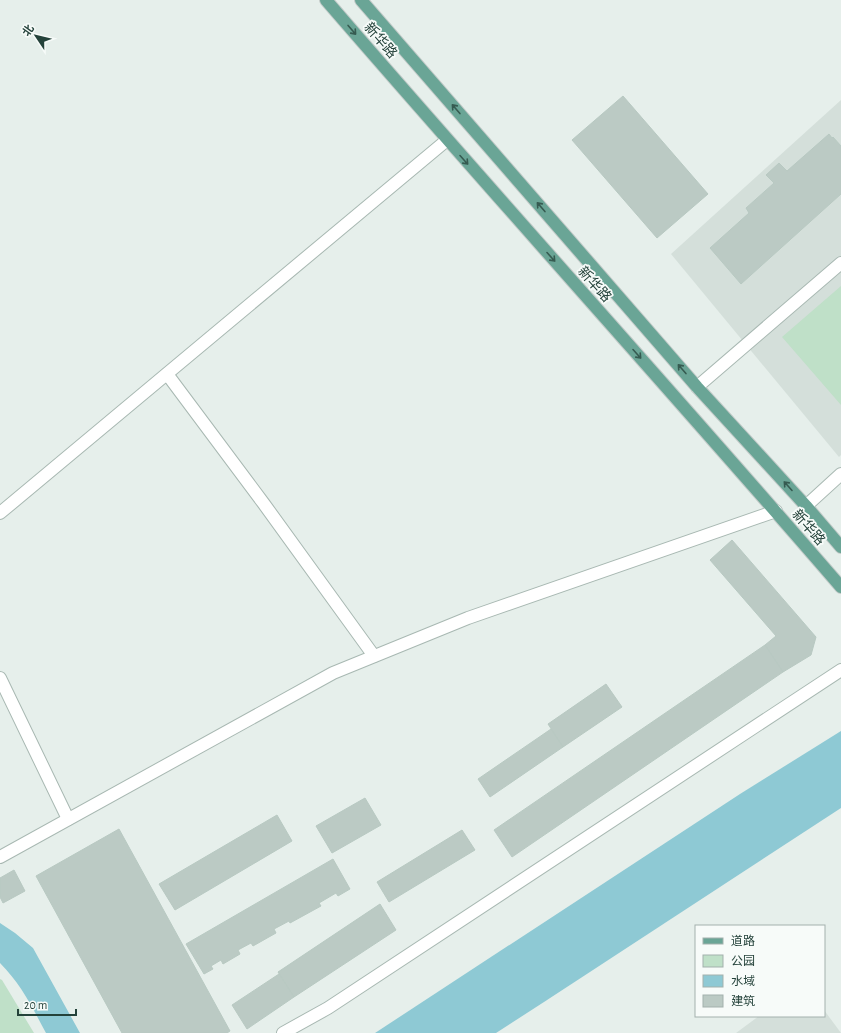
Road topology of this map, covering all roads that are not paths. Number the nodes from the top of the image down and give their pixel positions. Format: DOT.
graph roads {
  1 [pos="326,0"];
  2 [pos="361,0"];
  3 [pos="447,140"];
  4 [pos="841,263"];
  5 [pos="167,374"];
  6 [pos="697,387"];
  7 [pos="841,474"];
  8 [pos="806,506"];
  9 [pos="776,511"];
  10 [pos="0,513"];
  11 [pos="841,547"];
  12 [pos="841,587"];
  13 [pos="374,656"];
  14 [pos="841,670"];
  15 [pos="0,678"];
  16 [pos="68,819"];
  17 [pos="0,857"];
  18 [pos="283,1033"];
  1 -- 3 [label="main road, 新华路, one-way"];
  6 -- 2 [label="main road, 新华路, one-way"];
  3 -- 5 [label="street"];
  3 -- 9 [label="main road, 新华路, one-way"];
  4 -- 6 [label="street"];
  5 -- 10 [label="street"];
  5 -- 13 [label="street"];
  8 -- 6 [label="main road, 新华路, one-way"];
  7 -- 8 [label="street"];
  8 -- 11 [label="main road, 新华路"];
  9 -- 12 [label="main road, 新华路"];
  9 -- 13 [label="street"];
  13 -- 16 [label="street"];
  14 -- 18 [label="street"];
  15 -- 16 [label="street"];
  16 -- 17 [label="street"];
}
